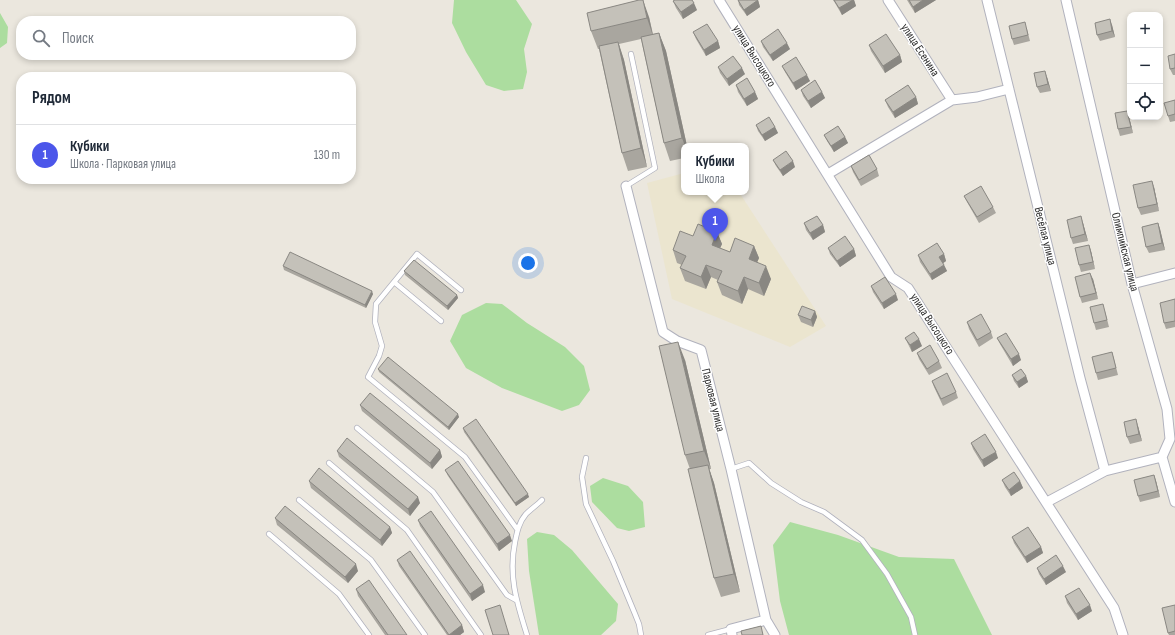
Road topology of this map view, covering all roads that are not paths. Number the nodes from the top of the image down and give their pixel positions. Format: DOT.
graph roads {
  1 [pos="719,0"];
  2 [pos="888,0"];
  3 [pos="987,0"];
  4 [pos="1066,0"];
  5 [pos="631,54"];
  6 [pos="1009,89"];
  7 [pos="952,100"];
  8 [pos="828,174"];
  9 [pos="626,186"];
  10 [pos="1175,273"];
  11 [pos="394,282"];
  12 [pos="1132,284"];
  13 [pos="461,290"];
  14 [pos="441,321"];
  15 [pos="357,428"];
  16 [pos="1162,457"];
  17 [pos="586,458"];
  18 [pos="329,463"];
  19 [pos="731,468"];
  20 [pos="1105,471"];
  21 [pos="299,500"];
  22 [pos="542,500"];
  23 [pos="1047,502"];
  24 [pos="1175,502"];
  25 [pos="517,529"];
  26 [pos="270,534"];
  27 [pos="516,600"];
  28 [pos="766,620"];
  29 [pos="732,632"];
  30 [pos="369,635"];
  31 [pos="425,635"];
  32 [pos="481,635"];
  33 [pos="527,635"];
  34 [pos="641,635"];
  35 [pos="708,635"];
  36 [pos="774,635"];
  37 [pos="915,635"];
  38 [pos="1123,635"];
  1 -- 8 [label="street, улица Высоцкого"];
  2 -- 7 [label="street, улица Есенина"];
  3 -- 6 [label="street, Весёлая улица"];
  4 -- 12 [label="street, Олимпийская улица"];
  5 -- 9 [label="lane"];
  6 -- 7 [label="street"];
  6 -- 20 [label="street, Весёлая улица"];
  7 -- 8 [label="street"];
  8 -- 23 [label="street, улица Высоцкого"];
  9 -- 19 [label="street, Парковая улица"];
  10 -- 12 [label="street"];
  11 -- 13 [label="lane"];
  11 -- 14 [label="lane"];
  11 -- 25 [label="lane"];
  12 -- 16 [label="street, Олимпийская улица"];
  15 -- 27 [label="lane"];
  16 -- 20 [label="street"];
  16 -- 24 [label="street"];
  17 -- 34 [label="lane"];
  18 -- 32 [label="lane"];
  19 -- 28 [label="street, Парковая улица"];
  19 -- 37 [label="lane"];
  20 -- 23 [label="street"];
  21 -- 31 [label="lane"];
  22 -- 25 [label="lane"];
  23 -- 38 [label="street, улица Высоцкого"];
  25 -- 27 [label="lane"];
  26 -- 30 [label="lane"];
  27 -- 33 [label="lane"];
  28 -- 29 [label="street"];
  28 -- 36 [label="street, Парковая улица"];
  29 -- 35 [label="lane"];
}
